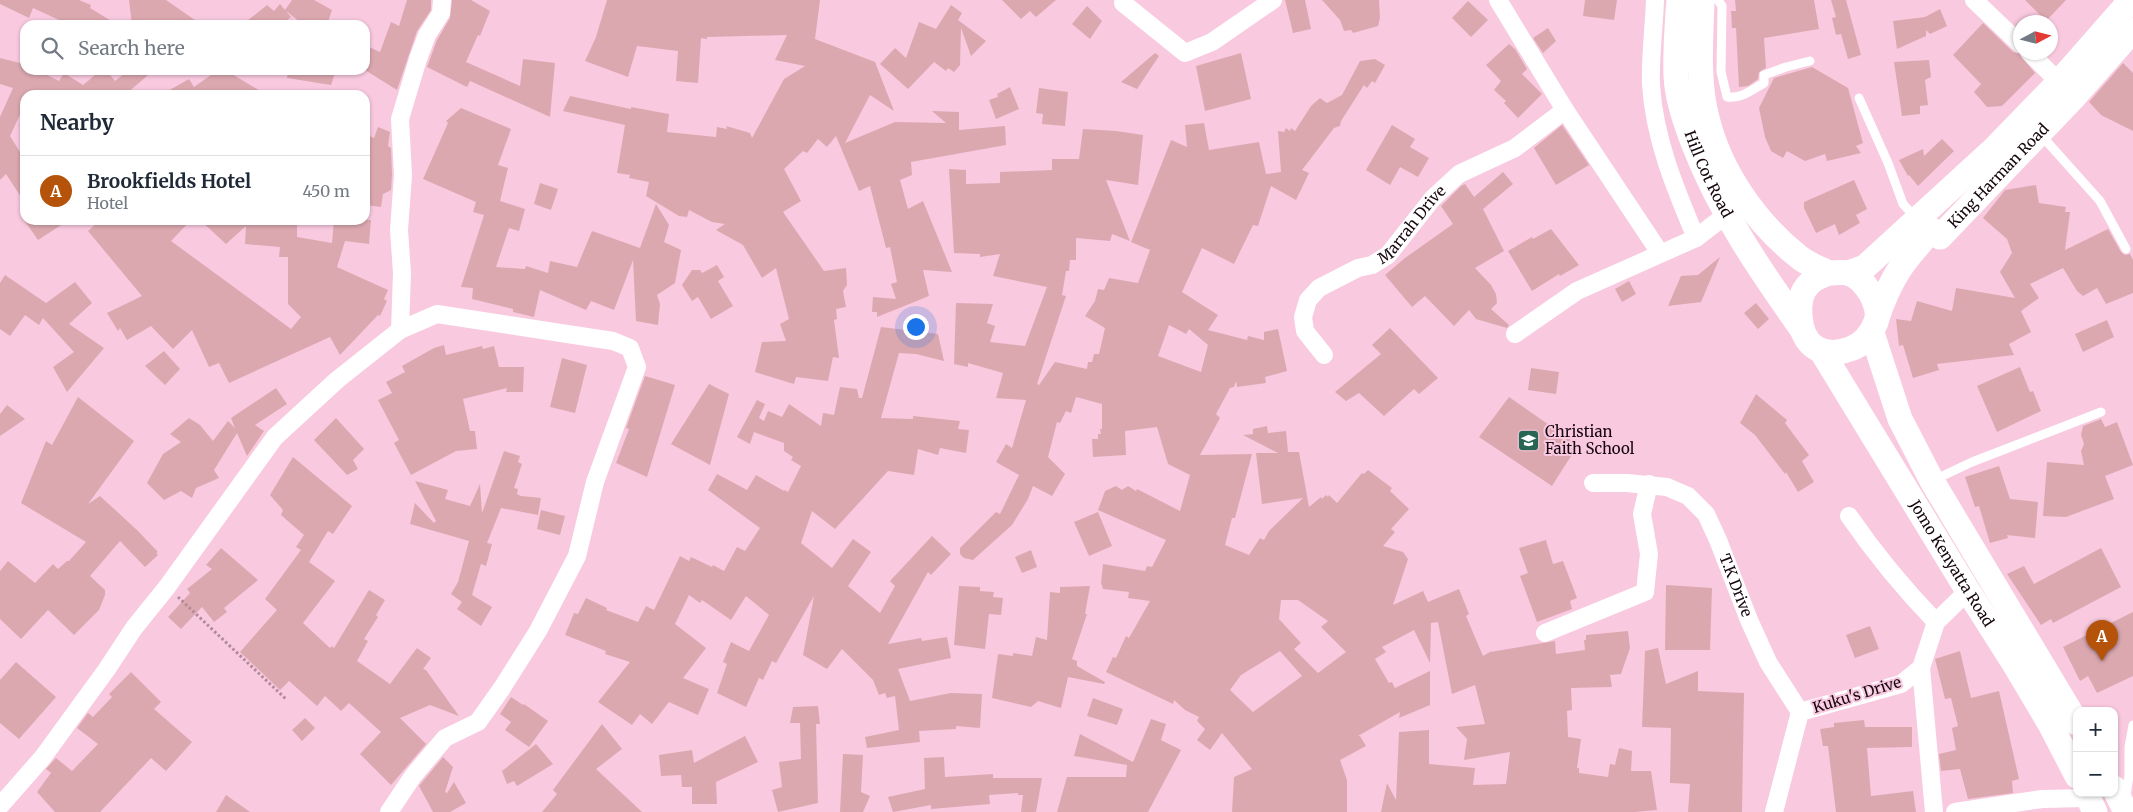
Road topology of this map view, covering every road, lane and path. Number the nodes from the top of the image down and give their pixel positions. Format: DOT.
graph roads {
  1 [pos="442,0"];
  2 [pos="1273,0"];
  3 [pos="1498,0"];
  4 [pos="1655,0"];
  5 [pos="1679,0"];
  6 [pos="1702,0"];
  7 [pos="1718,0"];
  8 [pos="1974,0"];
  9 [pos="2131,0"];
  10 [pos="1123,3"];
  11 [pos="2133,30"];
  12 [pos="2013,37"];
  13 [pos="2037,60"];
  14 [pos="1810,61"];
  15 [pos="2066,89"];
  16 [pos="1859,98"];
  17 [pos="1565,110"];
  18 [pos="2039,133"];
  19 [pos="1726,215"];
  20 [pos="1924,224"];
  21 [pos="1696,238"];
  22 [pos="2126,249"];
  23 [pos="1660,253"];
  24 [pos="1838,273"];
  25 [pos="1875,325"];
  26 [pos="1801,328"];
  27 [pos="400,330"];
  28 [pos="1515,334"];
  29 [pos="1822,352"];
  30 [pos="1324,355"];
  31 [pos="2101,412"];
  32 [pos="1932,481"];
  33 [pos="1593,483"];
  34 [pos="1649,484"];
  35 [pos="1849,516"];
  36 [pos="167,587"];
  37 [pos="1968,591"];
  38 [pos="1936,622"];
  39 [pos="1545,633"];
  40 [pos="1921,668"];
  41 [pos="287,700"];
  42 [pos="1800,712"];
  43 [pos="2073,716"];
  44 [pos="2133,725"];
  45 [pos="2073,768"];
  46 [pos="2090,799"];
  47 [pos="2121,802"];
  48 [pos="0,806"];
  49 [pos="389,812"];
  50 [pos="1774,812"];
  51 [pos="1934,812"];
  52 [pos="1955,812"];
  1 -- 27 [label="street"];
  2 -- 10 [label="street"];
  3 -- 17 [label="street"];
  4 -- 21 [label="street"];
  5 -- 19 [label="main road, Hill Cot Road"];
  6 -- 24 [label="main road, Hill Cot Road"];
  7 -- 14 [label="lane"];
  8 -- 12 [label="street"];
  9 -- 15 [label="main road, King Harman Road"];
  11 -- 15 [label="main road, King Harman Road"];
  13 -- 15 [label="street"];
  15 -- 18 [label="main road, King Harman Road"];
  15 -- 20 [label="main road, King Harman Road"];
  16 -- 20 [label="lane"];
  17 -- 23 [label="street"];
  17 -- 30 [label="street, Marrah Drive"];
  18 -- 20 [label="main road, King Harman Road"];
  18 -- 22 [label="lane"];
  19 -- 21 [label="street"];
  19 -- 26 [label="main road, Hill Cot Road"];
  20 -- 24 [label="main road, King Harman Road"];
  20 -- 25 [label="main road, King Harman Road"];
  21 -- 23 [label="street"];
  23 -- 28 [label="street"];
  24 -- 25 [label="main road"];
  24 -- 26 [label="main road"];
  25 -- 29 [label="main road"];
  25 -- 32 [label="main road, Jomo Kenyatta Road"];
  26 -- 29 [label="main road"];
  27 -- 36 [label="street"];
  27 -- 49 [label="street"];
  29 -- 37 [label="main road, Jomo Kenyatta Road"];
  31 -- 32 [label="lane"];
  32 -- 43 [label="main road, Jomo Kenyatta Road"];
  33 -- 34 [label="street, T.K Drive"];
  34 -- 39 [label="street"];
  34 -- 42 [label="street, T.K Drive"];
  35 -- 38 [label="street"];
  36 -- 41 [label="path"];
  36 -- 48 [label="street"];
  37 -- 38 [label="street"];
  37 -- 45 [label="main road, Jomo Kenyatta Road"];
  38 -- 40 [label="street"];
  40 -- 42 [label="street, Kuku's Drive"];
  40 -- 51 [label="street"];
  42 -- 50 [label="street, Kuku's Drive"];
  44 -- 47 [label="lane"];
  46 -- 52 [label="street"];
}
